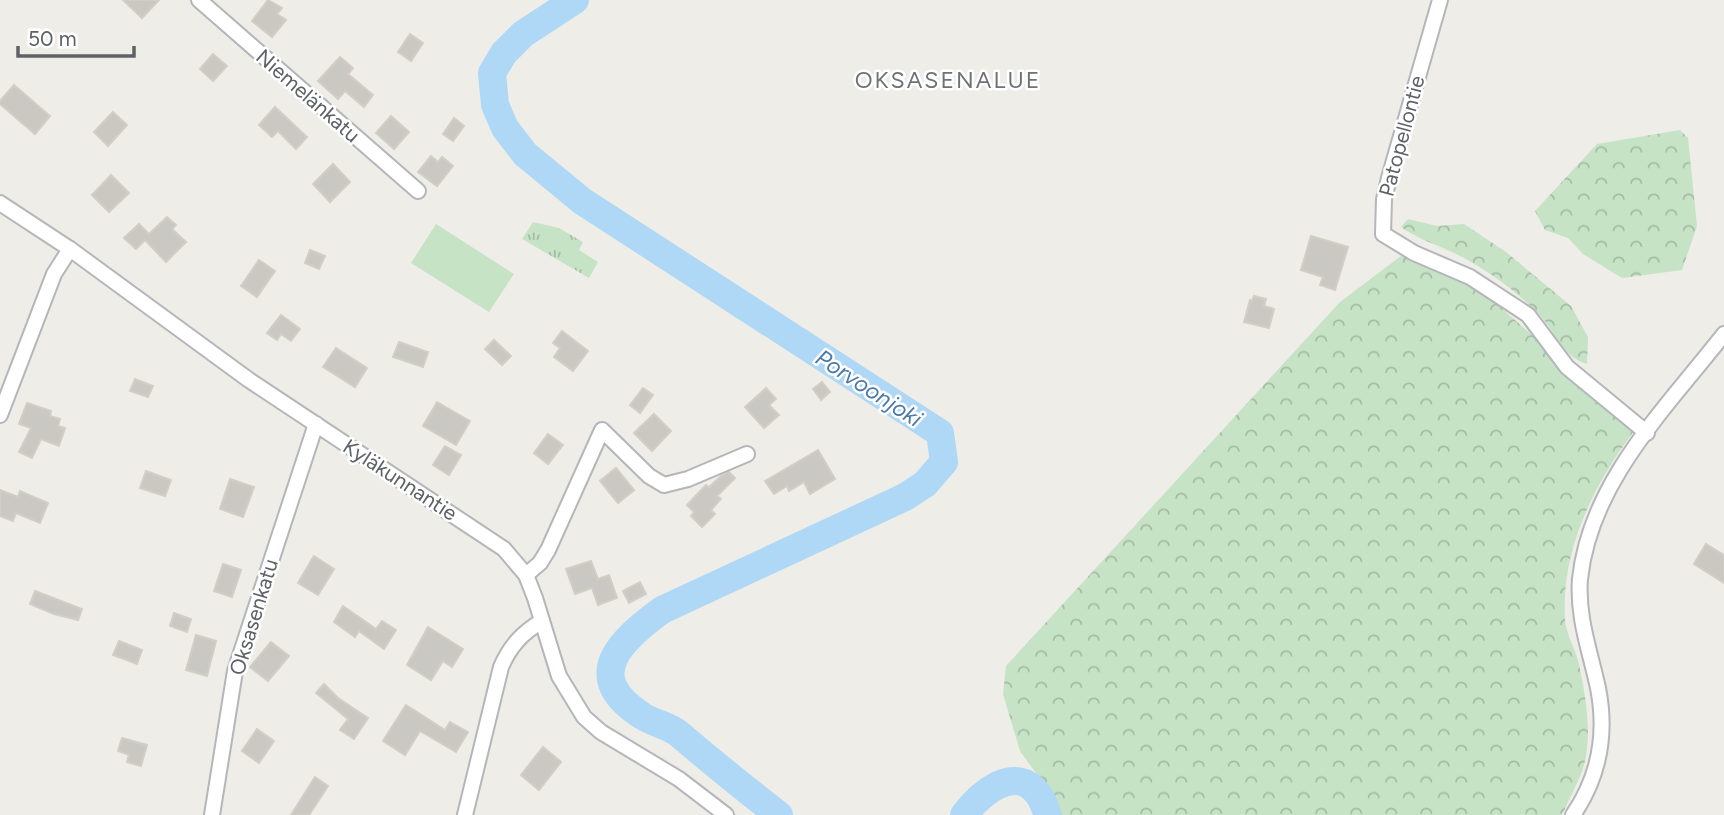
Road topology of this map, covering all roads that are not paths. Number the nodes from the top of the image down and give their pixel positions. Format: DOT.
graph roads {
  1 [pos="199,0"];
  2 [pos="1440,0"];
  3 [pos="418,191"];
  4 [pos="0,203"];
  5 [pos="70,249"];
  6 [pos="1724,334"];
  7 [pos="0,415"];
  8 [pos="316,424"];
  9 [pos="1647,433"];
  10 [pos="747,454"];
  11 [pos="526,575"];
  12 [pos="542,621"];
  13 [pos="212,815"];
  14 [pos="465,815"];
  15 [pos="726,815"];
  16 [pos="1573,815"];
  1 -- 3 [label="street, Niemelänkatu"];
  2 -- 9 [label="street, Patopellontie"];
  4 -- 5 [label="street, Kyläkunnantie"];
  5 -- 7 [label="street"];
  5 -- 8 [label="street, Kyläkunnantie"];
  6 -- 9 [label="street"];
  8 -- 11 [label="street, Kyläkunnantie"];
  8 -- 13 [label="street, Oksasenkatu"];
  9 -- 16 [label="street"];
  10 -- 11 [label="street"];
  11 -- 12 [label="street, Kyläkunnantie"];
  12 -- 14 [label="street"];
  12 -- 15 [label="street, Kyläkunnantie"];
}
